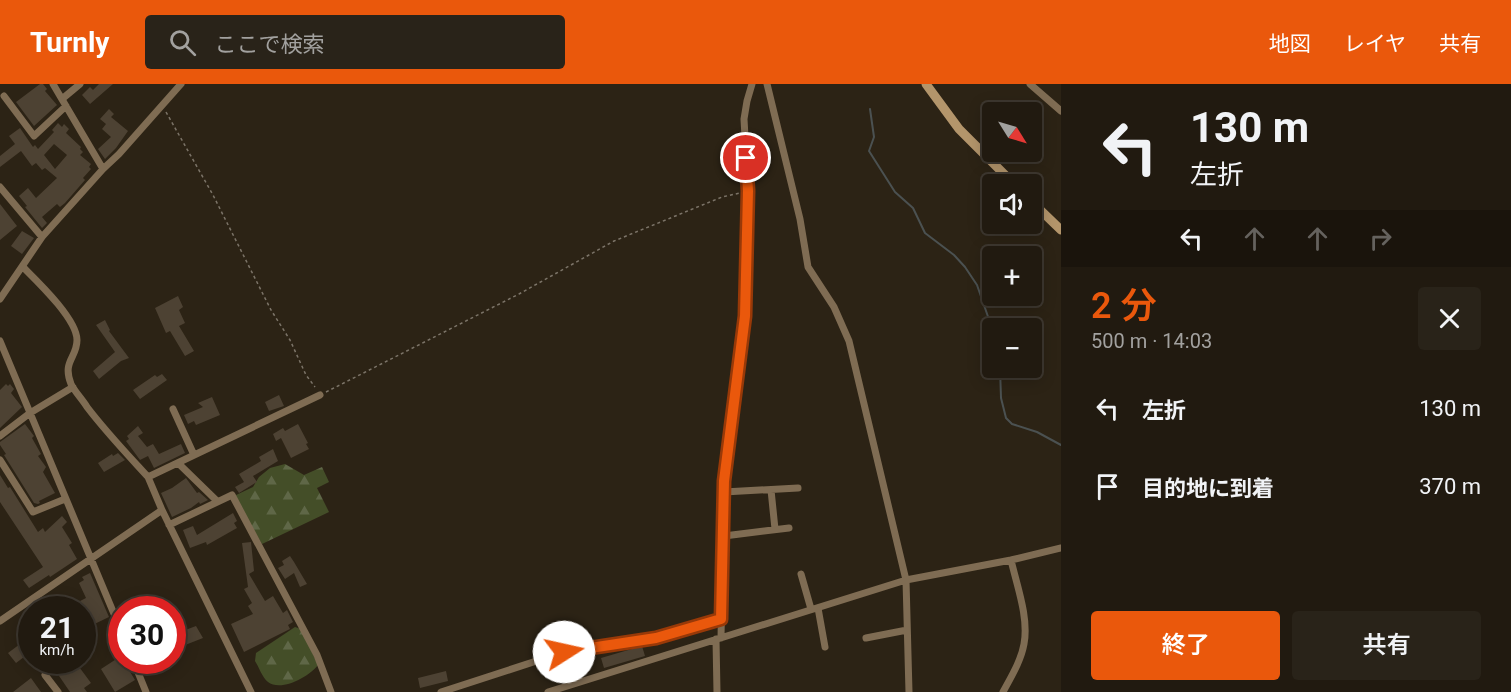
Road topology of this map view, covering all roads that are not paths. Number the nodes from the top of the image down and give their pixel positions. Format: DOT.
graph roads {
  1 [pos="53,84"];
  2 [pos="80,84"];
  3 [pos="182,84"];
  4 [pos="752,84"];
  5 [pos="767,84"];
  6 [pos="926,84"];
  7 [pos="1030,84"];
  8 [pos="4,96"];
  9 [pos="62,99"];
  10 [pos="66,106"];
  11 [pos="1061,111"];
  12 [pos="102,169"];
  13 [pos="1004,174"];
  14 [pos="0,187"];
  15 [pos="1042,212"];
  16 [pos="1061,230"];
  17 [pos="42,237"];
  18 [pos="22,267"];
  19 [pos="0,299"];
  20 [pos="0,341"];
  21 [pos="73,387"];
  22 [pos="320,395"];
  23 [pos="173,409"];
  24 [pos="30,413"];
  25 [pos="0,435"];
  26 [pos="194,455"];
  27 [pos="0,460"];
  28 [pos="178,463"];
  29 [pos="148,477"];
  30 [pos="798,488"];
  31 [pos="771,490"];
  32 [pos="724,492"];
  33 [pos="65,499"];
  34 [pos="218,501"];
  35 [pos="162,510"];
  36 [pos="169,525"];
  37 [pos="789,528"];
  38 [pos="775,529"];
  39 [pos="724,536"];
  40 [pos="1061,548"];
  41 [pos="90,558"];
  42 [pos="1011,560"];
  43 [pos="801,574"];
  44 [pos="906,580"];
  45 [pos="108,600"];
  46 [pos="814,609"];
  47 [pos="721,619"];
  48 [pos="0,621"];
  49 [pos="907,630"];
  50 [pos="718,638"];
  51 [pos="866,638"];
  52 [pos="825,647"];
  53 [pos="139,674"];
  54 [pos="45,675"];
  55 [pos="58,692"];
  56 [pos="146,692"];
  57 [pos="251,692"];
  58 [pos="331,692"];
  59 [pos="441,692"];
  60 [pos="548,692"];
  61 [pos="717,692"];
  62 [pos="909,692"];
  63 [pos="1003,692"];
  1 -- 9 [label="street"];
  2 -- 9 [label="street"];
  3 -- 12 [label="street"];
  4 -- 32 [label="street"];
  5 -- 44 [label="street"];
  6 -- 13 [label="street"];
  7 -- 11 [label="street"];
  8 -- 10 [label="street"];
  9 -- 10 [label="street"];
  10 -- 12 [label="street"];
  12 -- 17 [label="street"];
  14 -- 17 [label="street"];
  15 -- 16 [label="street"];
  17 -- 18 [label="street"];
  18 -- 19 [label="street"];
  18 -- 21 [label="street"];
  20 -- 24 [label="street"];
  21 -- 24 [label="street"];
  21 -- 29 [label="street"];
  22 -- 26 [label="street"];
  23 -- 26 [label="street"];
  24 -- 25 [label="street"];
  24 -- 33 [label="street"];
  26 -- 28 [label="street"];
  27 -- 33 [label="street"];
  28 -- 29 [label="street"];
  28 -- 34 [label="street"];
  29 -- 35 [label="street"];
  30 -- 31 [label="street"];
  31 -- 32 [label="street"];
  31 -- 38 [label="street"];
  32 -- 39 [label="street"];
  33 -- 41 [label="street"];
  34 -- 36 [label="street"];
  34 -- 58 [label="street"];
  35 -- 36 [label="street"];
  35 -- 41 [label="street"];
  36 -- 57 [label="street"];
  37 -- 38 [label="street"];
  38 -- 39 [label="street"];
  39 -- 47 [label="street"];
  40 -- 42 [label="street"];
  41 -- 45 [label="street"];
  41 -- 48 [label="street"];
  42 -- 44 [label="street"];
  42 -- 63 [label="street"];
  43 -- 46 [label="street"];
  44 -- 46 [label="street"];
  44 -- 49 [label="street"];
  46 -- 50 [label="street"];
  46 -- 52 [label="street"];
  47 -- 50 [label="street"];
  47 -- 59 [label="street"];
  49 -- 51 [label="street"];
  49 -- 62 [label="street"];
  50 -- 60 [label="street"];
  50 -- 61 [label="street"];
  53 -- 56 [label="street"];
  54 -- 55 [label="street"];
}
